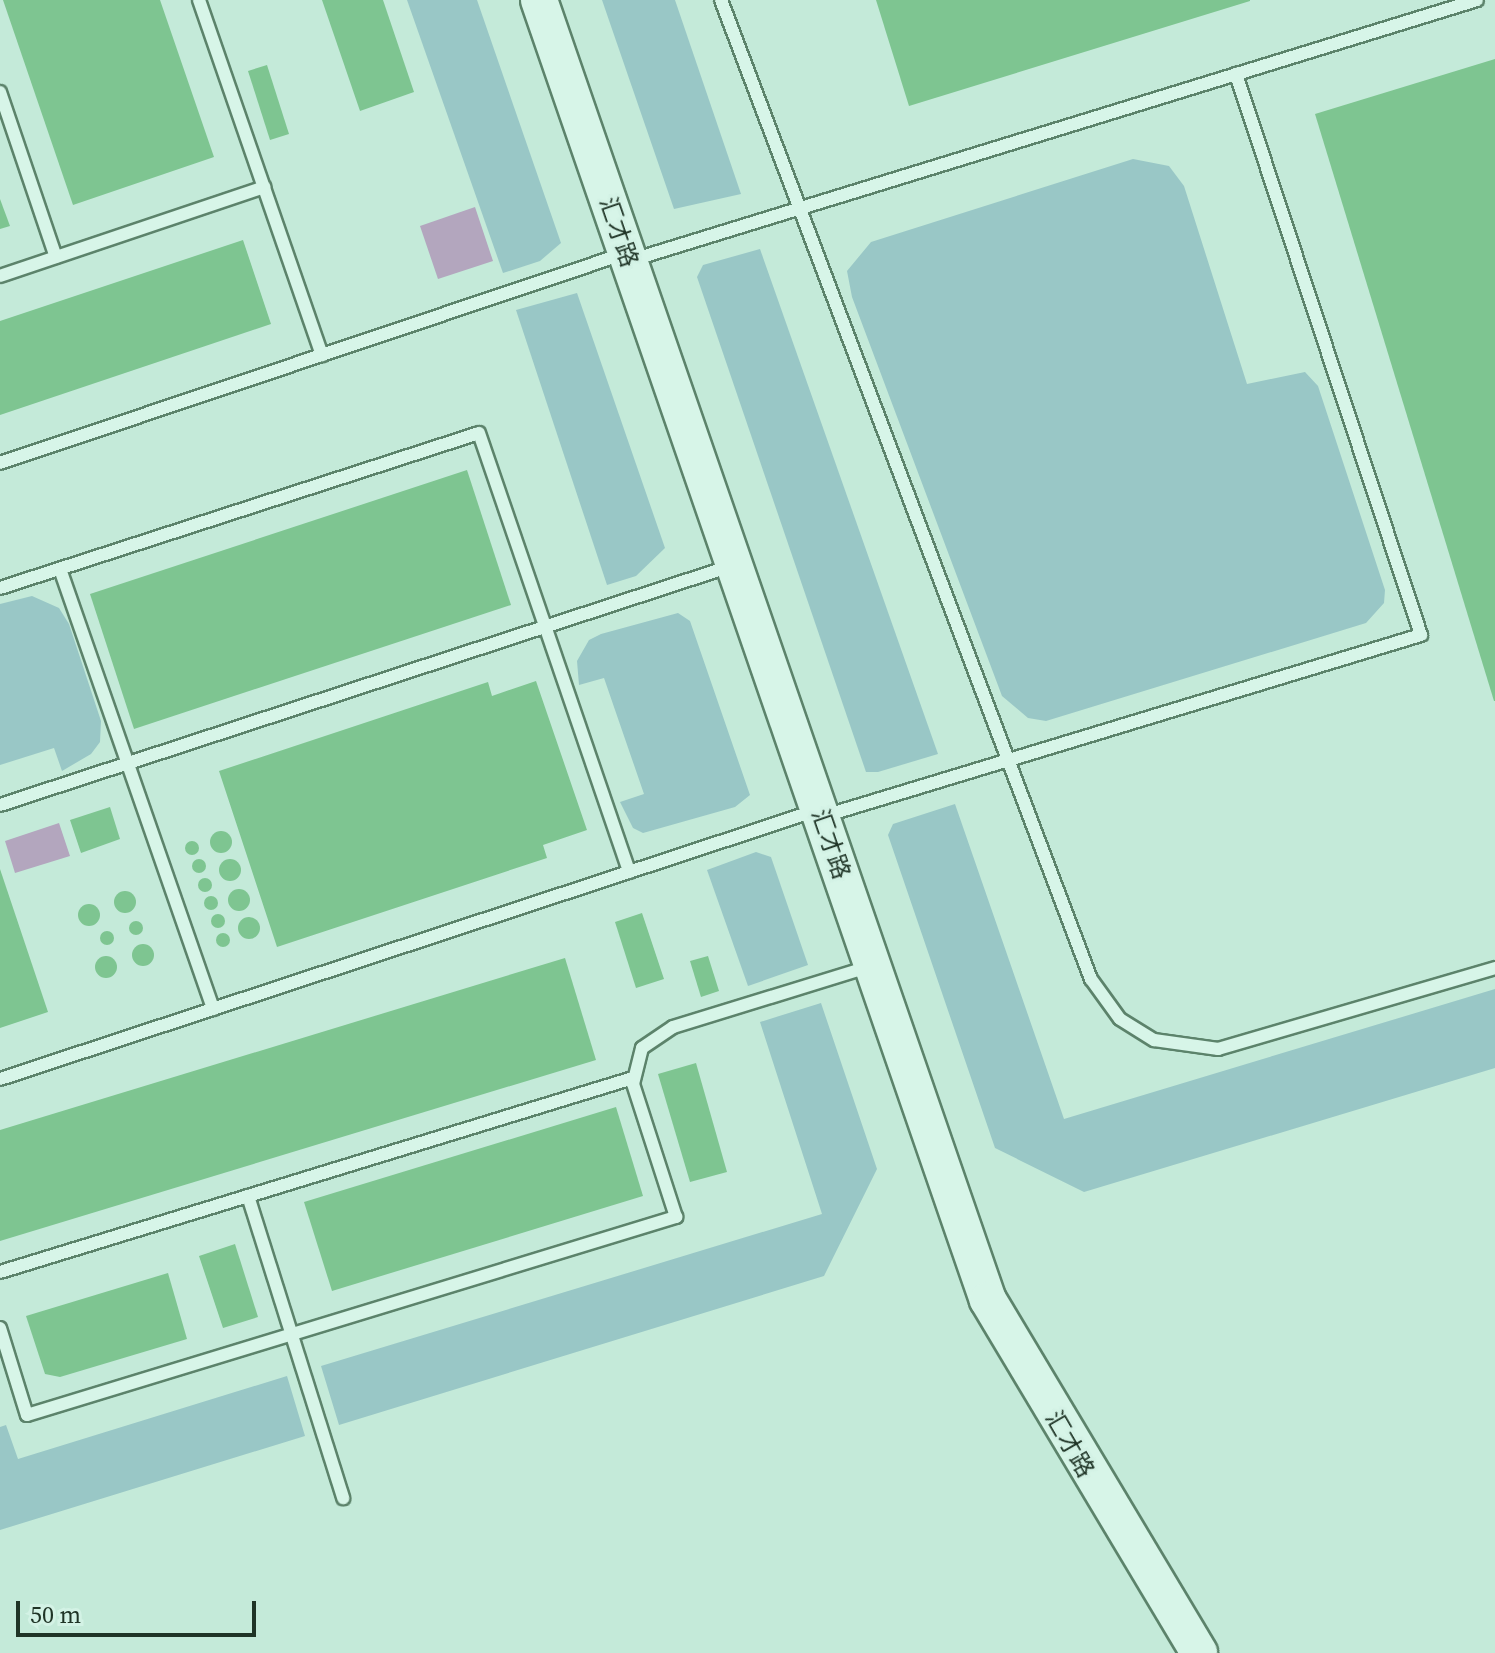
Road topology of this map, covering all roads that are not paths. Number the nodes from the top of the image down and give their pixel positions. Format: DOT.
graph roads {
  1 [pos="199,0"];
  2 [pos="539,0"];
  3 [pos="721,0"];
  4 [pos="1477,0"];
  5 [pos="1236,74"];
  6 [pos="0,92"];
  7 [pos="264,187"];
  8 [pos="800,208"];
  9 [pos="56,257"];
  10 [pos="628,257"];
  11 [pos="0,276"];
  12 [pos="322,355"];
  13 [pos="0,463"];
  14 [pos="735,565"];
  15 [pos="60,569"];
  16 [pos="0,588"];
  17 [pos="546,629"];
  18 [pos="1009,760"];
  19 [pos="128,763"];
  20 [pos="0,805"];
  21 [pos="820,814"];
  22 [pos="629,872"];
  23 [pos="872,966"];
  24 [pos="1495,968"];
  25 [pos="213,1009"];
  26 [pos="633,1078"];
  27 [pos="0,1079"];
  28 [pos="248,1196"];
  29 [pos="0,1272"];
  30 [pos="0,1328"];
  31 [pos="290,1335"];
  32 [pos="343,1498"];
  33 [pos="1199,1653"];
  1 -- 7 [label="lane"];
  2 -- 10 [label="main road, 汇才路"];
  3 -- 8 [label="lane"];
  4 -- 5 [label="lane"];
  5 -- 8 [label="lane"];
  5 -- 18 [label="lane"];
  6 -- 9 [label="lane"];
  7 -- 9 [label="lane"];
  7 -- 12 [label="lane"];
  8 -- 10 [label="lane"];
  8 -- 18 [label="lane"];
  9 -- 11 [label="lane"];
  10 -- 12 [label="lane"];
  10 -- 14 [label="main road, 汇才路"];
  12 -- 13 [label="lane"];
  14 -- 17 [label="lane"];
  14 -- 21 [label="main road, 汇才路"];
  15 -- 16 [label="lane"];
  15 -- 17 [label="lane"];
  15 -- 19 [label="lane"];
  17 -- 19 [label="lane"];
  17 -- 22 [label="lane"];
  18 -- 21 [label="lane"];
  18 -- 24 [label="lane"];
  19 -- 20 [label="lane"];
  19 -- 25 [label="lane"];
  21 -- 22 [label="lane"];
  21 -- 23 [label="main road, 汇才路"];
  22 -- 25 [label="lane"];
  23 -- 26 [label="lane"];
  23 -- 33 [label="main road, 汇才路"];
  25 -- 27 [label="lane"];
  26 -- 28 [label="lane"];
  26 -- 31 [label="lane"];
  28 -- 29 [label="lane"];
  28 -- 31 [label="lane"];
  30 -- 31 [label="lane"];
  31 -- 32 [label="lane"];
}
